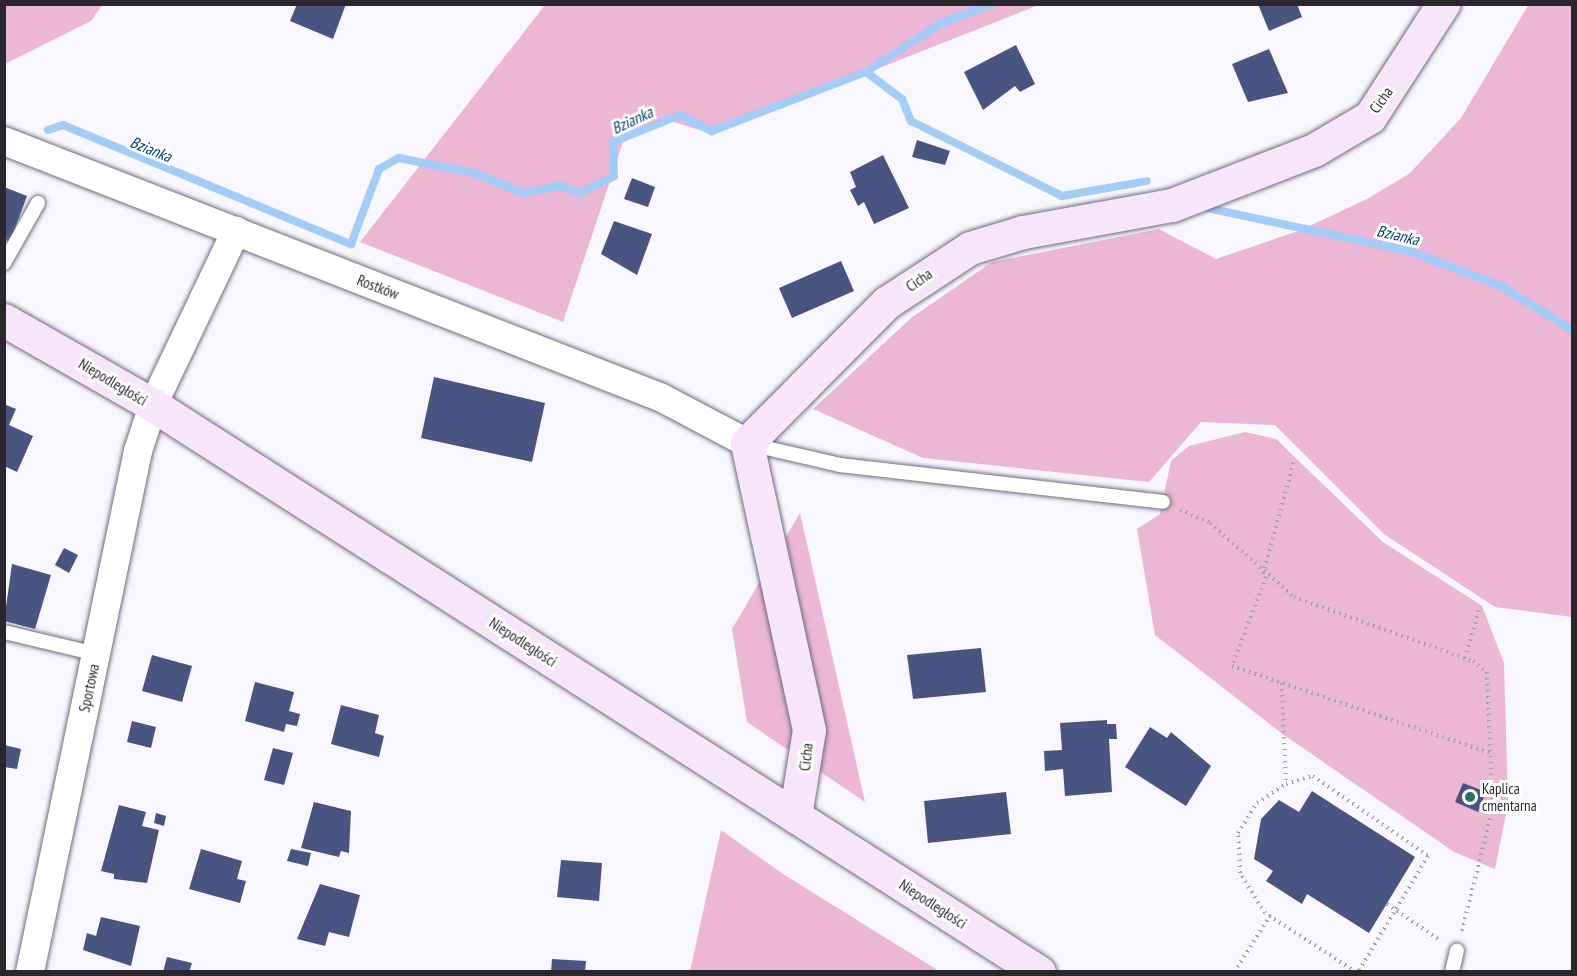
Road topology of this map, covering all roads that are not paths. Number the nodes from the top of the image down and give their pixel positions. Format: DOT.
graph roads {
  1 [pos="1443,4"];
  2 [pos="4,141"];
  3 [pos="38,203"];
  4 [pos="236,231"];
  5 [pos="5,261"];
  6 [pos="4,320"];
  7 [pos="153,405"];
  8 [pos="747,443"];
  9 [pos="1162,502"];
  10 [pos="4,632"];
  11 [pos="96,654"];
  12 [pos="795,816"];
  13 [pos="1457,951"];
  14 [pos="30,972"];
  15 [pos="1039,972"];
  16 [pos="1452,972"];
  1 -- 8 [label="street, Cicha"];
  2 -- 4 [label="street, Rostków"];
  3 -- 5 [label="lane"];
  4 -- 7 [label="street, Sportowa"];
  4 -- 8 [label="street, Rostków"];
  6 -- 7 [label="street, Niepodległości"];
  7 -- 11 [label="street, Sportowa"];
  7 -- 12 [label="street, Niepodległości"];
  8 -- 9 [label="lane"];
  8 -- 12 [label="street, Cicha"];
  10 -- 11 [label="lane"];
  11 -- 14 [label="street, Sportowa"];
  12 -- 15 [label="street, Niepodległości"];
  13 -- 16 [label="lane"];
}
